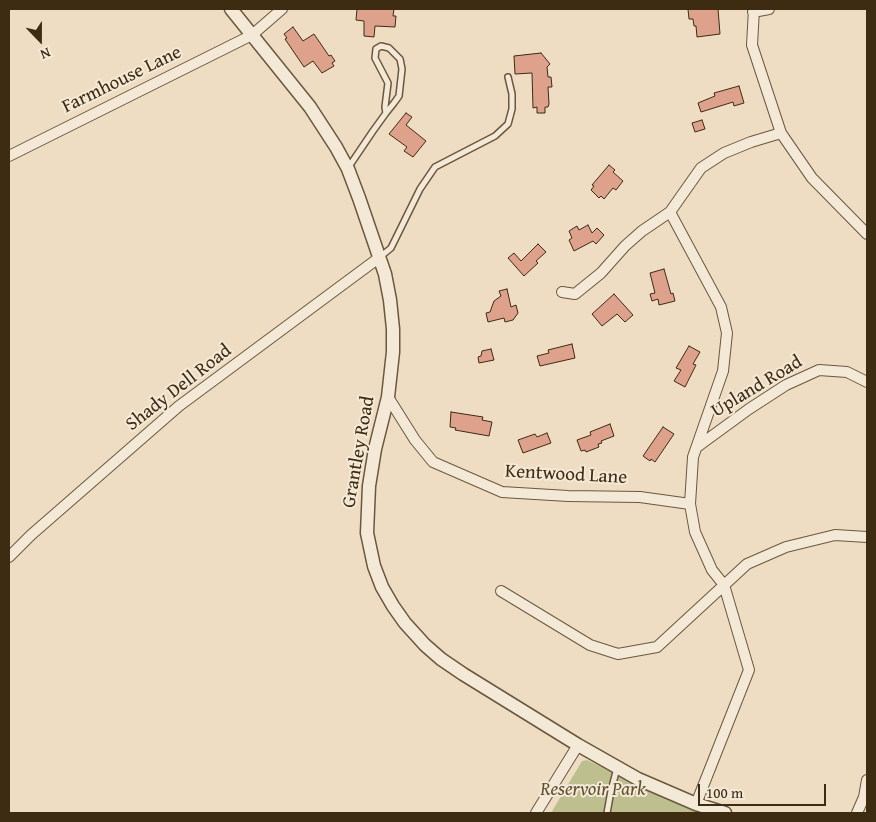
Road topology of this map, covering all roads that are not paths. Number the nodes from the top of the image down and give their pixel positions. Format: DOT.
graph roads {
  1 [pos="231,9"];
  2 [pos="282,9"];
  3 [pos="769,9"];
  4 [pos="754,10"];
  5 [pos="252,35"];
  6 [pos="508,77"];
  7 [pos="386,113"];
  8 [pos="781,133"];
  9 [pos="9,156"];
  10 [pos="348,169"];
  11 [pos="670,212"];
  12 [pos="867,234"];
  13 [pos="380,257"];
  14 [pos="562,292"];
  15 [pos="867,382"];
  16 [pos="388,398"];
  17 [pos="696,448"];
  18 [pos="690,504"];
  19 [pos="867,537"];
  20 [pos="9,558"];
  21 [pos="724,585"];
  22 [pos="501,591"];
  23 [pos="578,745"];
  24 [pos="618,767"];
  25 [pos="867,780"];
  26 [pos="696,804"];
  27 [pos="536,813"];
  28 [pos="607,813"];
  29 [pos="725,813"];
  30 [pos="857,813"];
  1 -- 5 [label="street, Grantley Road"];
  2 -- 5 [label="street, Farmhouse Lane"];
  3 -- 4 [label="street"];
  4 -- 8 [label="street"];
  5 -- 9 [label="street, Farmhouse Lane"];
  5 -- 10 [label="street, Grantley Road"];
  6 -- 13 [label="lane"];
  7 -- 7 [label="lane"];
  7 -- 10 [label="lane"];
  8 -- 11 [label="street"];
  8 -- 12 [label="street"];
  10 -- 13 [label="street, Grantley Road"];
  11 -- 14 [label="street"];
  11 -- 17 [label="street"];
  13 -- 16 [label="street, Grantley Road"];
  13 -- 20 [label="street, Shady Dell Road"];
  15 -- 17 [label="street, Upland Road"];
  16 -- 18 [label="street, Kentwood Lane"];
  16 -- 23 [label="street, Grantley Road"];
  17 -- 18 [label="street"];
  18 -- 21 [label="street"];
  19 -- 21 [label="street"];
  21 -- 22 [label="street"];
  21 -- 26 [label="street"];
  23 -- 24 [label="street, Grantley Road"];
  23 -- 27 [label="street"];
  24 -- 26 [label="street, Grantley Road"];
  24 -- 28 [label="lane"];
  25 -- 30 [label="street"];
  26 -- 29 [label="street, Grantley Road"];
}
